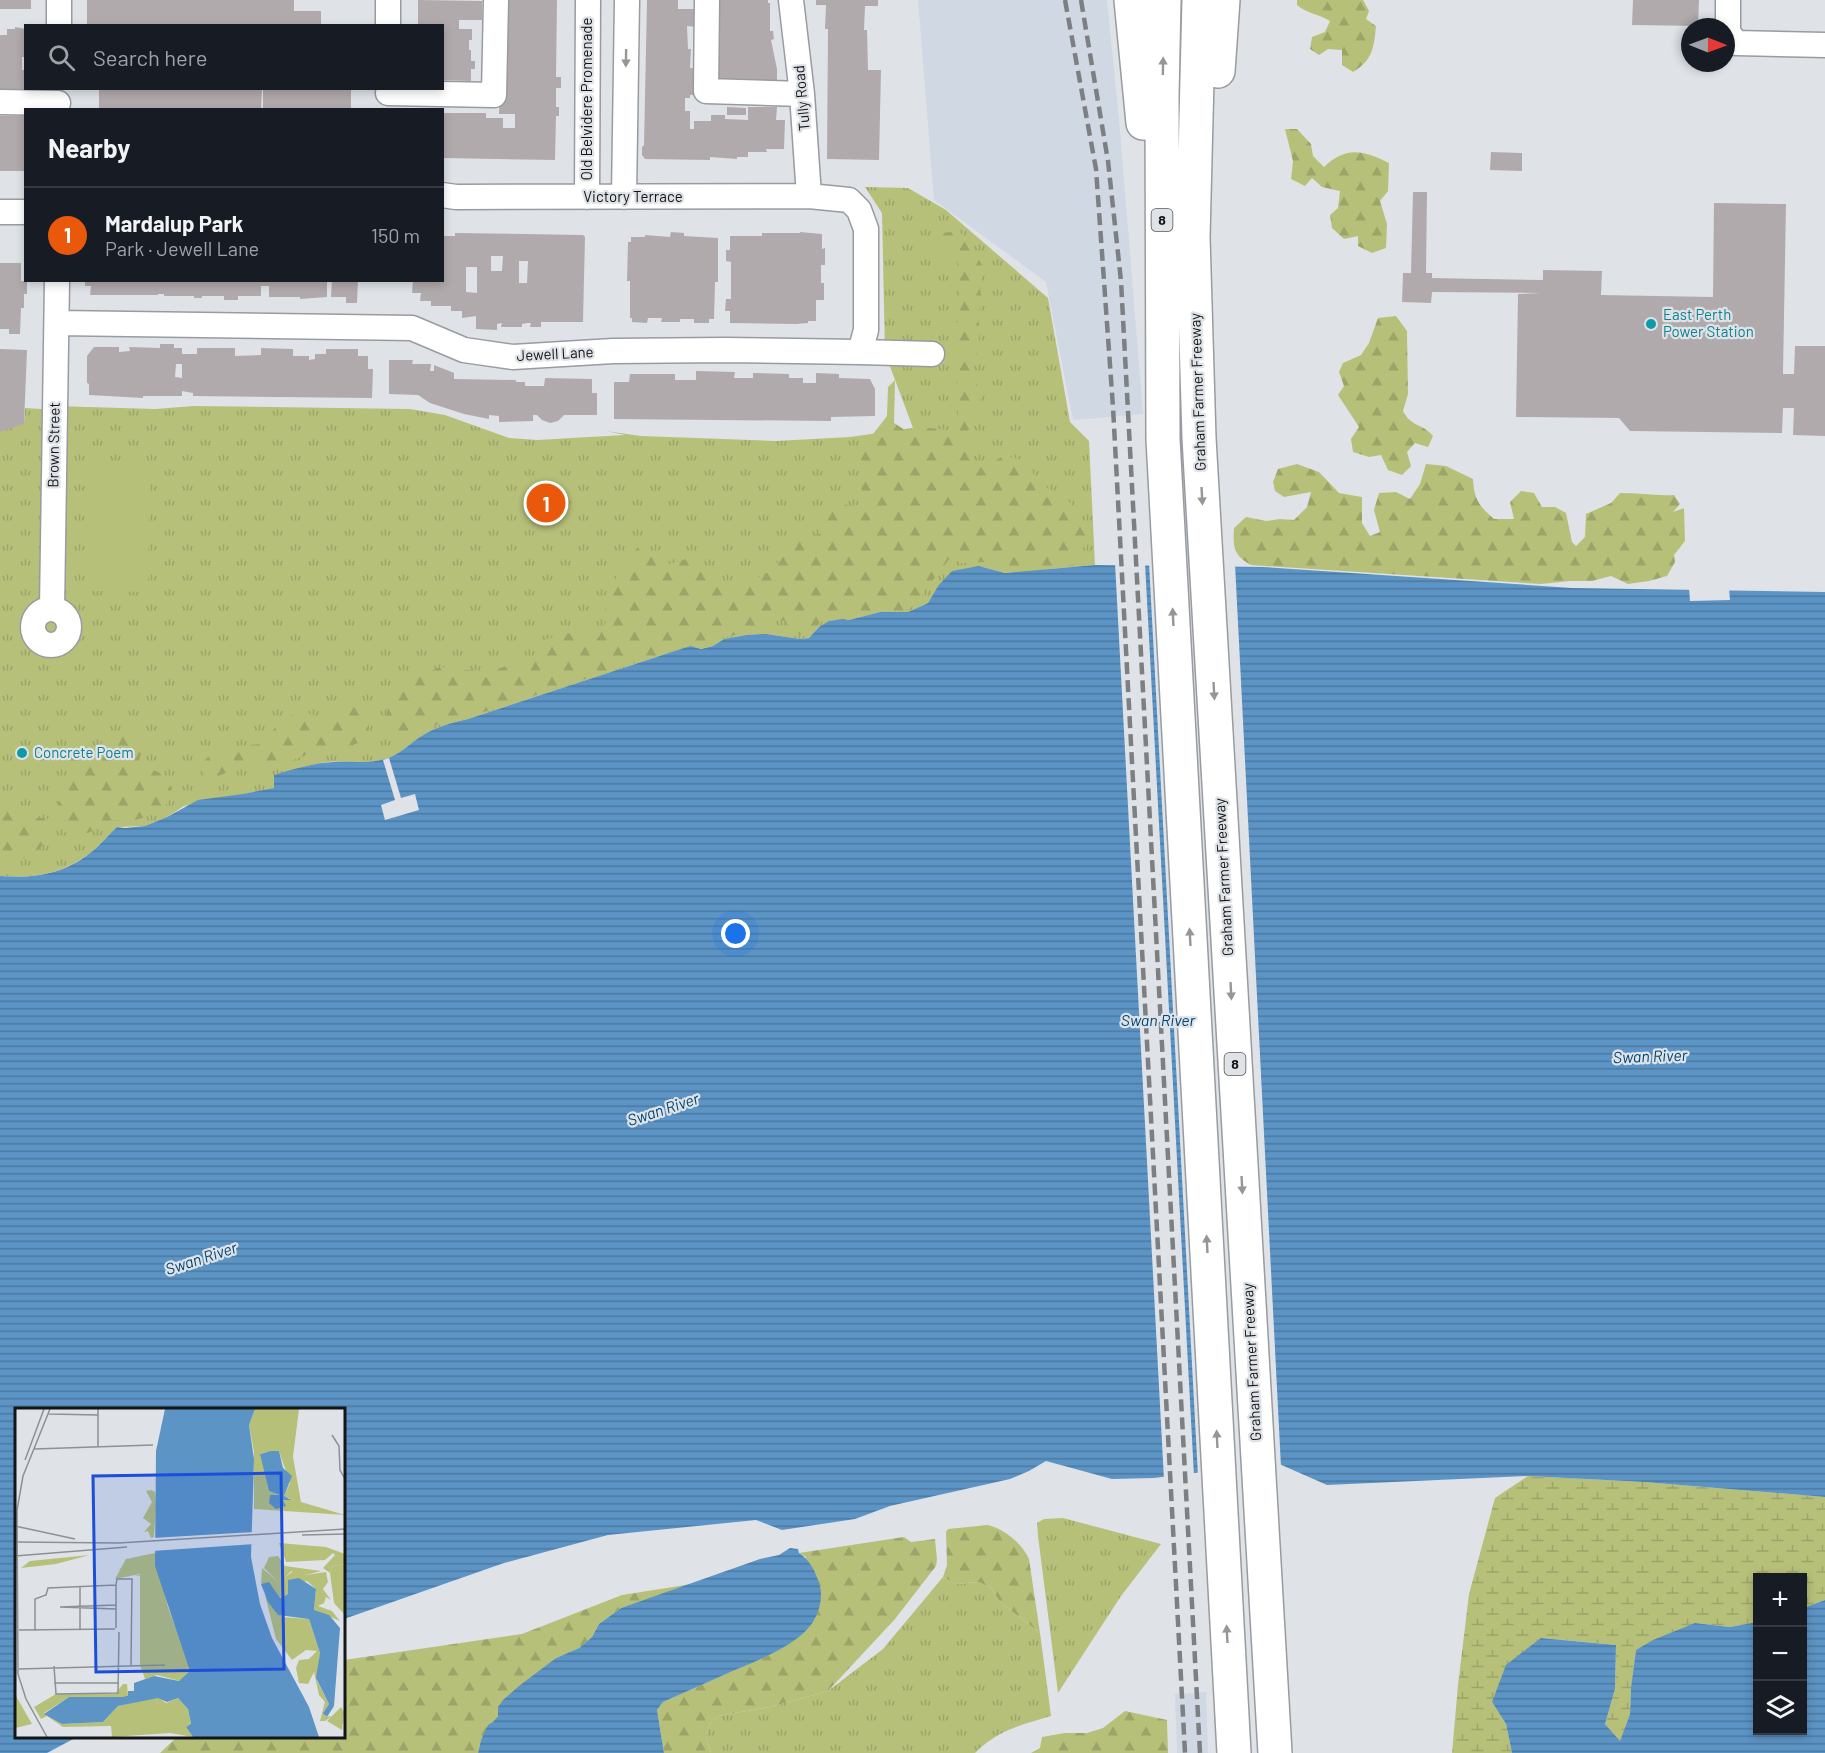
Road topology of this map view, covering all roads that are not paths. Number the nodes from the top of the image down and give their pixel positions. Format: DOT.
graph roads {
  1 [pos="59,0"];
  2 [pos="388,0"];
  3 [pos="496,0"];
  4 [pos="588,0"];
  5 [pos="627,0"];
  6 [pos="707,0"];
  7 [pos="791,0"];
  8 [pos="1131,0"];
  9 [pos="1164,0"];
  10 [pos="1199,0"];
  11 [pos="1223,0"];
  12 [pos="1728,0"];
  13 [pos="59,24"];
  14 [pos="388,24"];
  15 [pos="1825,45"];
  16 [pos="802,94"];
  17 [pos="388,97"];
  18 [pos="58,100"];
  19 [pos="0,102"];
  20 [pos="809,196"];
  21 [pos="587,197"];
  22 [pos="624,197"];
  23 [pos="447,198"];
  24 [pos="0,212"];
  25 [pos="24,212"];
  26 [pos="57,282"];
  27 [pos="57,323"];
  28 [pos="860,352"];
  29 [pos="932,354"];
  30 [pos="1199,438"];
  31 [pos="1163,440"];
  32 [pos="52,609"];
  33 [pos="1234,1753"];
  34 [pos="1277,1753"];
  1 -- 13 [label="street"];
  2 -- 14 [label="street"];
  3 -- 17 [label="street"];
  4 -- 21 [label="street, Old Belvidere Promenade"];
  5 -- 22 [label="street, one-way"];
  6 -- 16 [label="street"];
  7 -- 16 [label="street, Tully Road"];
  8 -- 31 [label="highway"];
  31 -- 9 [label="highway, 8, one-way"];
  10 -- 30 [label="highway, Graham Farmer Freeway / 8"];
  11 -- 30 [label="highway"];
  12 -- 15 [label="street"];
  16 -- 20 [label="street, Tully Road"];
  18 -- 19 [label="street"];
  20 -- 22 [label="street, Victory Terrace"];
  20 -- 28 [label="street"];
  21 -- 22 [label="street, Victory Terrace"];
  21 -- 23 [label="street, Victory Terrace"];
  24 -- 25 [label="street"];
  26 -- 27 [label="street, Brown Street"];
  27 -- 28 [label="street, Jewell Lane"];
  27 -- 32 [label="street, Brown Street"];
  28 -- 29 [label="street, Jewell Lane"];
  30 -- 34 [label="highway, Graham Farmer Freeway / 8, one-way"];
  33 -- 31 [label="highway, 8, one-way"];
}
